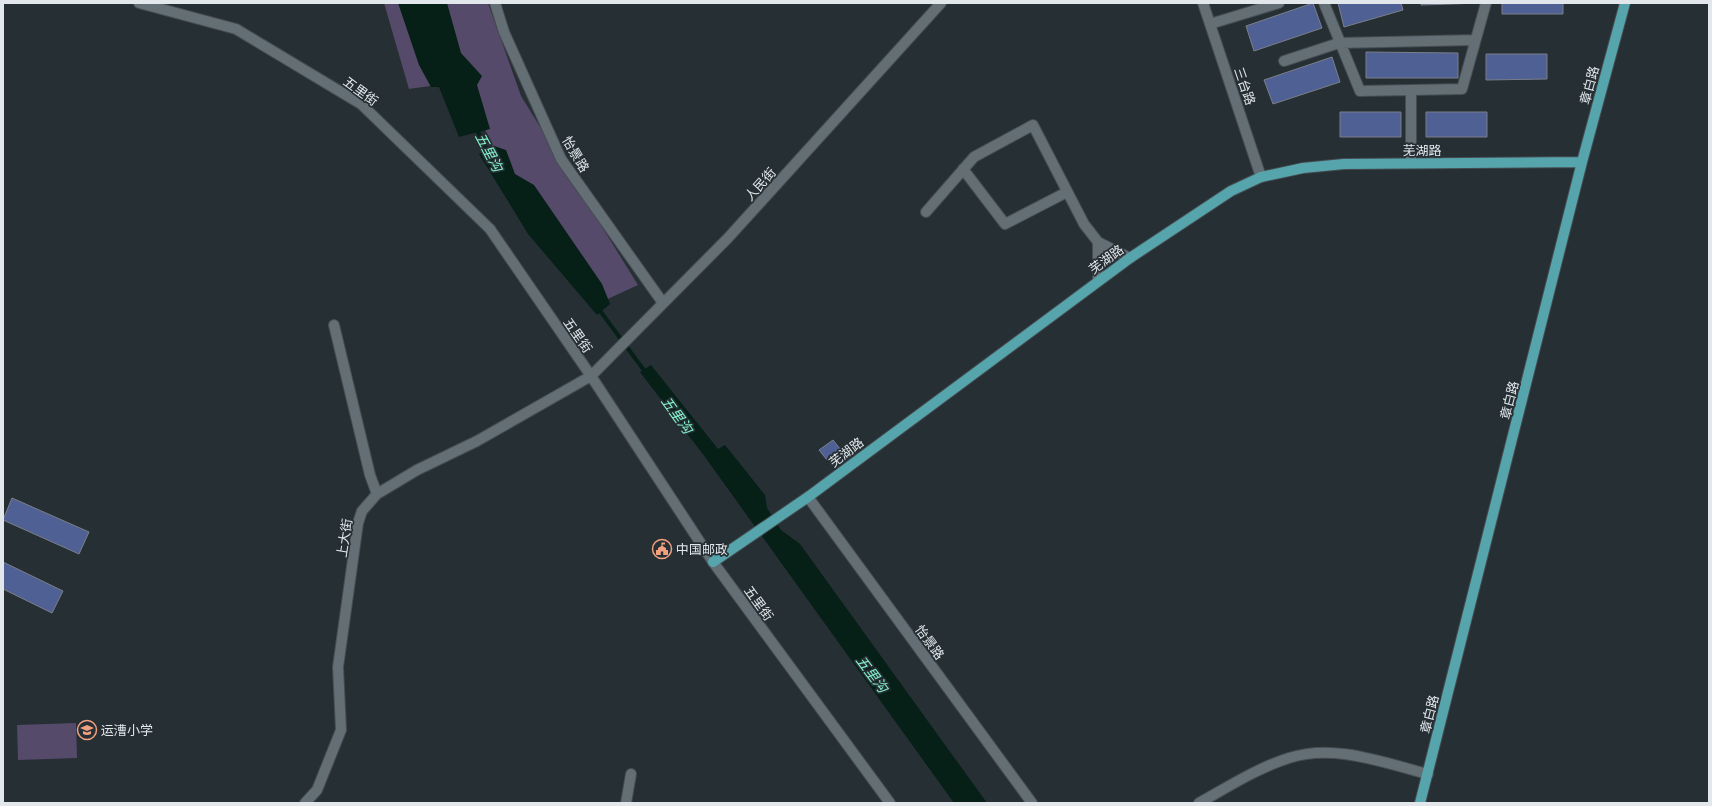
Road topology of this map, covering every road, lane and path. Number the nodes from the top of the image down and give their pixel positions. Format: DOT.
graph roads {
  1 [pos="139,3"];
  2 [pos="495,3"];
  3 [pos="942,3"];
  4 [pos="1203,3"];
  5 [pos="1279,3"];
  6 [pos="1324,3"];
  7 [pos="1486,3"];
  8 [pos="1625,3"];
  9 [pos="1210,24"];
  10 [pos="1475,40"];
  11 [pos="1339,43"];
  12 [pos="1284,61"];
  13 [pos="1411,90"];
  14 [pos="1582,162"];
  15 [pos="1411,163"];
  16 [pos="963,169"];
  17 [pos="1262,177"];
  18 [pos="1067,192"];
  19 [pos="926,212"];
  20 [pos="1098,242"];
  21 [pos="1130,258"];
  22 [pos="1098,281"];
  23 [pos="663,303"];
  24 [pos="334,325"];
  25 [pos="591,376"];
  26 [pos="377,494"];
  27 [pos="808,497"];
  28 [pos="713,562"];
  29 [pos="631,774"];
  30 [pos="1428,774"];
  31 [pos="305,803"];
  32 [pos="626,803"];
  33 [pos="890,803"];
  34 [pos="1032,803"];
  35 [pos="1199,803"];
  36 [pos="1420,803"];
  1 -- 25 [label="street, 五里街"];
  2 -- 23 [label="street, 怡景路"];
  3 -- 23 [label="street, 人民街"];
  4 -- 9 [label="street, 三台路"];
  5 -- 9 [label="street"];
  6 -- 11 [label="street"];
  7 -- 10 [label="street"];
  8 -- 14 [label="main road, 章白路"];
  9 -- 17 [label="street, 三台路"];
  10 -- 11 [label="street"];
  10 -- 13 [label="street"];
  11 -- 12 [label="street"];
  11 -- 13 [label="street"];
  13 -- 15 [label="street"];
  14 -- 15 [label="main road, 芜湖路"];
  14 -- 30 [label="main road, 章白路"];
  15 -- 17 [label="main road, 芜湖路"];
  16 -- 18 [label="street"];
  16 -- 18 [label="street"];
  16 -- 19 [label="street"];
  17 -- 21 [label="main road, 芜湖路"];
  18 -- 20 [label="street"];
  20 -- 21 [label="street"];
  20 -- 22 [label="street"];
  21 -- 22 [label="main road, 芜湖路"];
  22 -- 27 [label="main road, 芜湖路"];
  23 -- 25 [label="street, 人民街"];
  24 -- 26 [label="street"];
  25 -- 26 [label="street, 上大街"];
  25 -- 28 [label="street, 五里街"];
  26 -- 31 [label="street, 上大街"];
  27 -- 28 [label="main road, 芜湖路"];
  27 -- 34 [label="street, 怡景路"];
  28 -- 33 [label="street, 五里街"];
  29 -- 32 [label="street"];
  30 -- 35 [label="street"];
  30 -- 36 [label="main road, 章白路"];
}
